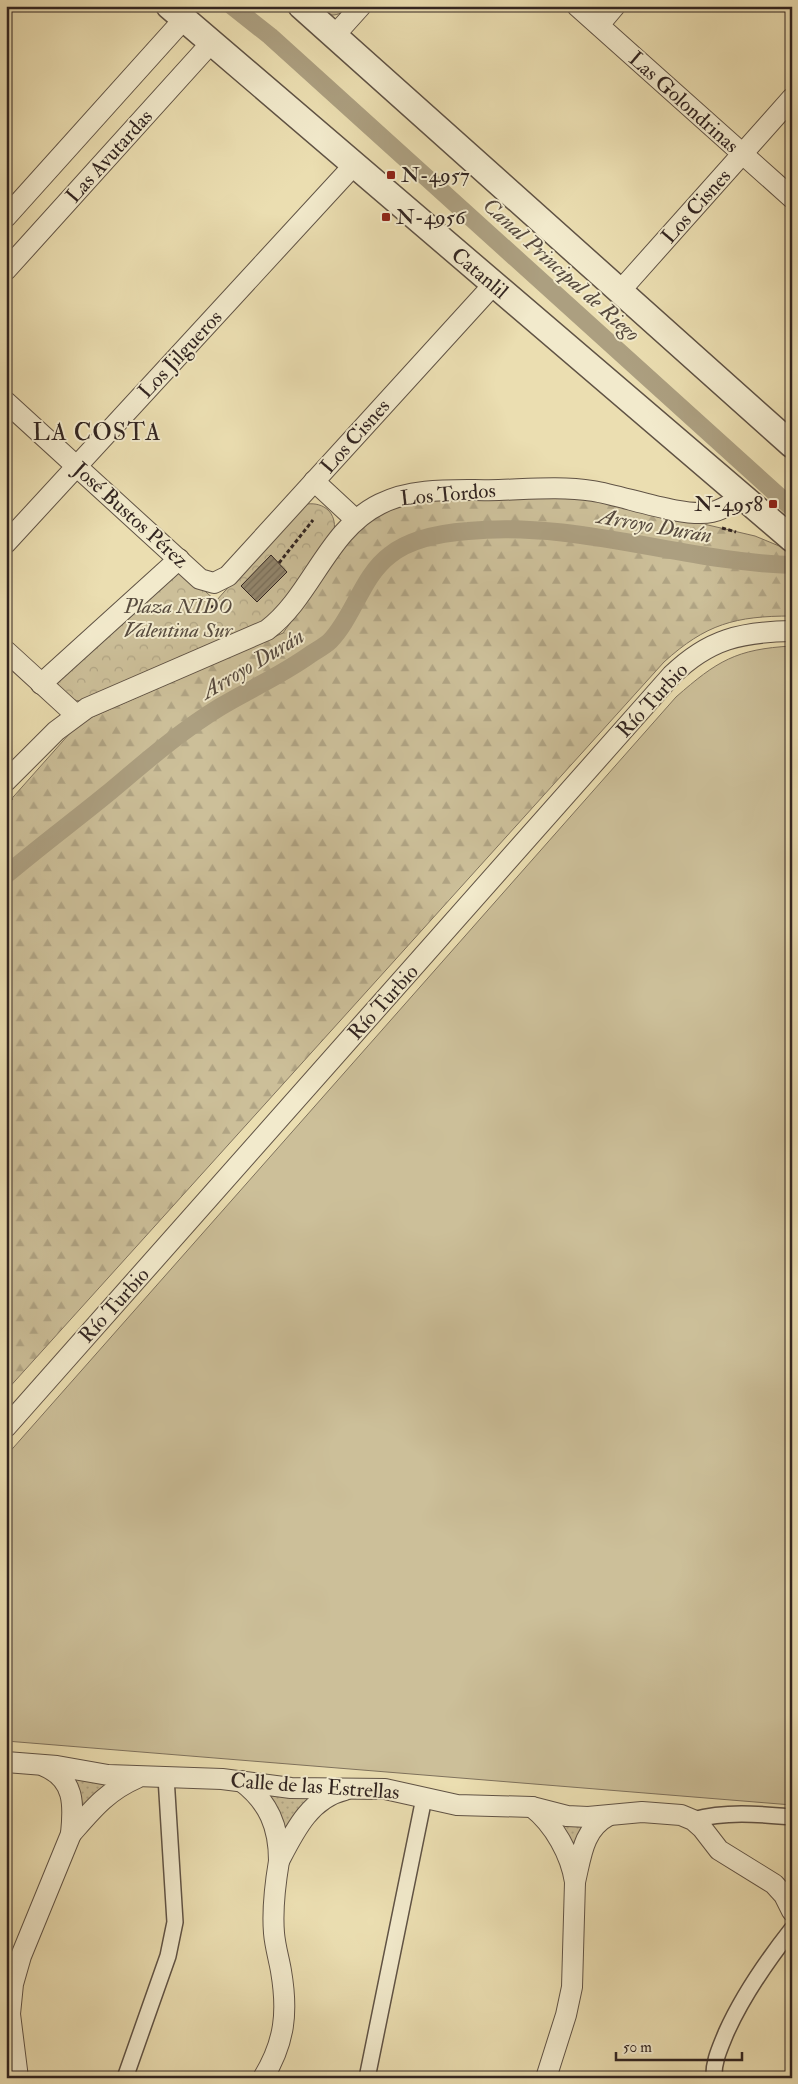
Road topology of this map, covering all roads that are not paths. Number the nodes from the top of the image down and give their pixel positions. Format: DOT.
graph roads {
  1 [pos="301,6"];
  2 [pos="361,6"];
  3 [pos="577,6"];
  4 [pos="615,6"];
  5 [pos="177,12"];
  6 [pos="598,25"];
  7 [pos="334,36"];
  8 [pos="212,42"];
  9 [pos="792,98"];
  10 [pos="742,154"];
  11 [pos="354,165"];
  12 [pos="792,198"];
  13 [pos="6,217"];
  14 [pos="7,266"];
  15 [pos="494,284"];
  16 [pos="620,292"];
  17 [pos="6,402"];
  18 [pos="792,445"];
  19 [pos="77,466"];
  20 [pos="314,481"];
  21 [pos="742,497"];
  22 [pos="356,520"];
  23 [pos="792,539"];
  24 [pos="6,543"];
  25 [pos="179,559"];
  26 [pos="223,587"];
  27 [pos="792,631"];
  28 [pos="6,651"];
  29 [pos="41,684"];
  30 [pos="76,715"];
  31 [pos="10,789"];
  32 [pos="6,1427"];
  33 [pos="6,1762"];
  34 [pos="40,1765"];
  35 [pos="139,1776"];
  36 [pos="166,1777"];
  37 [pos="241,1781"];
  38 [pos="353,1788"];
  39 [pos="424,1798"];
  40 [pos="532,1807"];
  41 [pos="608,1816"];
  42 [pos="792,1817"];
  43 [pos="693,1820"];
  44 [pos="71,1834"];
  45 [pos="279,1861"];
  46 [pos="575,1882"];
  47 [pos="792,1911"];
  48 [pos="792,1929"];
  49 [pos="18,2078"];
  50 [pos="126,2078"];
  51 [pos="263,2078"];
  52 [pos="367,2078"];
  53 [pos="546,2078"];
  54 [pos="714,2078"];
  1 -- 7 [label="street"];
  2 -- 7 [label="street"];
  3 -- 6 [label="street, Las Golondrinas"];
  4 -- 6 [label="street"];
  5 -- 8 [label="street, Catanlil"];
  5 -- 13 [label="street, Las Avutardas"];
  6 -- 10 [label="street, Las Golondrinas"];
  7 -- 16 [label="street"];
  8 -- 11 [label="street, Catanlil"];
  8 -- 14 [label="street, Las Avutardas"];
  9 -- 10 [label="street, Los Cisnes"];
  10 -- 12 [label="street, Las Golondrinas"];
  10 -- 16 [label="street, Los Cisnes"];
  11 -- 15 [label="street, Catanlil"];
  11 -- 19 [label="street, Los Jilgueros"];
  15 -- 20 [label="street, Los Cisnes"];
  15 -- 21 [label="street, Catanlil"];
  16 -- 18 [label="street"];
  17 -- 19 [label="street, José Bustos Pérez"];
  19 -- 24 [label="street, Los Jilgueros"];
  19 -- 25 [label="street, José Bustos Pérez"];
  20 -- 22 [label="street"];
  20 -- 26 [label="street, Los Cisnes"];
  21 -- 22 [label="street, Los Tordos"];
  21 -- 23 [label="street, Catanlil"];
  22 -- 30 [label="street, Los Tordos"];
  25 -- 26 [label="street, José Bustos Pérez"];
  25 -- 29 [label="street"];
  27 -- 32 [label="street, Río Turbio"];
  28 -- 29 [label="street"];
  29 -- 30 [label="street"];
  30 -- 31 [label="street"];
  33 -- 34 [label="street, Calle de las Estrellas"];
  34 -- 35 [label="street, Calle de las Estrellas"];
  34 -- 44 [label="street"];
  35 -- 36 [label="street, Calle de las Estrellas"];
  35 -- 44 [label="street"];
  36 -- 37 [label="street, Calle de las Estrellas"];
  36 -- 50 [label="street"];
  37 -- 38 [label="street, Calle de las Estrellas"];
  37 -- 45 [label="street"];
  38 -- 39 [label="street, Calle de las Estrellas"];
  38 -- 45 [label="street"];
  39 -- 40 [label="street, Calle de las Estrellas"];
  39 -- 52 [label="street"];
  40 -- 41 [label="street, Calle de las Estrellas"];
  40 -- 46 [label="street"];
  41 -- 43 [label="street, Calle de las Estrellas"];
  41 -- 46 [label="street"];
  42 -- 43 [label="street"];
  43 -- 47 [label="street"];
  44 -- 49 [label="street"];
  45 -- 51 [label="street"];
  46 -- 53 [label="street"];
  48 -- 54 [label="street"];
}
